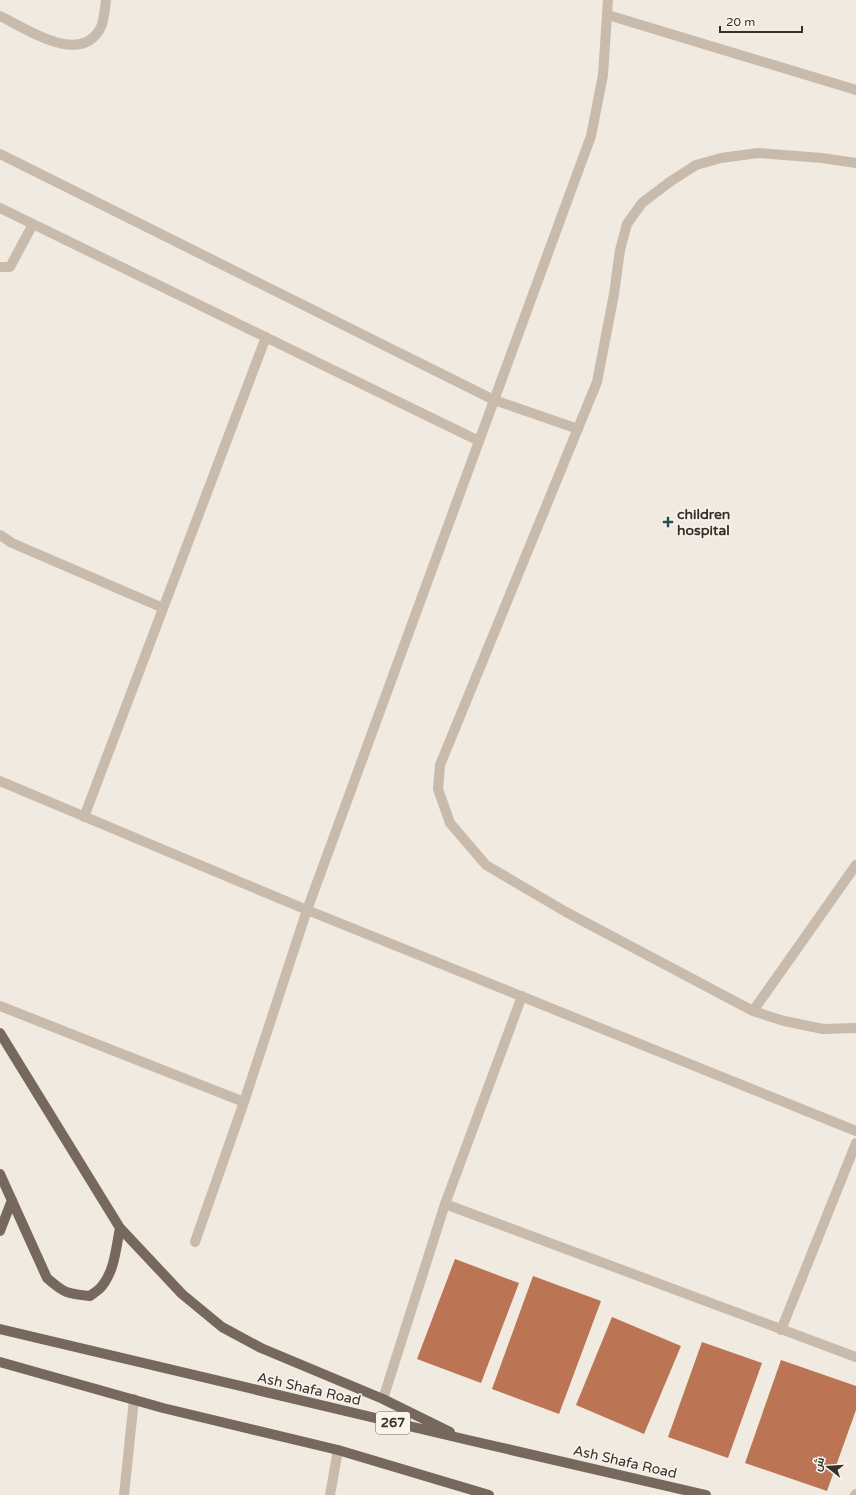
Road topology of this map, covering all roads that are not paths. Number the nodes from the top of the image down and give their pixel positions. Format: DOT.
graph roads {
  1 [pos="106,0"];
  2 [pos="608,0"];
  3 [pos="608,15"];
  4 [pos="0,16"];
  5 [pos="856,90"];
  6 [pos="0,154"];
  7 [pos="856,163"];
  8 [pos="0,208"];
  9 [pos="33,224"];
  10 [pos="0,267"];
  11 [pos="266,337"];
  12 [pos="494,400"];
  13 [pos="578,430"];
  14 [pos="479,441"];
  15 [pos="0,535"];
  16 [pos="163,608"];
  17 [pos="0,781"];
  18 [pos="84,816"];
  19 [pos="856,865"];
  20 [pos="307,910"];
  21 [pos="522,996"];
  22 [pos="0,1006"];
  23 [pos="753,1011"];
  24 [pos="856,1028"];
  25 [pos="0,1033"];
  26 [pos="244,1102"];
  27 [pos="856,1131"];
  28 [pos="856,1143"];
  29 [pos="0,1174"];
  30 [pos="12,1200"];
  31 [pos="445,1204"];
  32 [pos="120,1228"];
  33 [pos="0,1231"];
  34 [pos="195,1242"];
  35 [pos="0,1329"];
  36 [pos="781,1330"];
  37 [pos="856,1357"];
  38 [pos="0,1362"];
  39 [pos="134,1399"];
  40 [pos="383,1399"];
  41 [pos="468,1440"];
  42 [pos="338,1450"];
  43 [pos="124,1495"];
  44 [pos="330,1495"];
  45 [pos="489,1495"];
  46 [pos="706,1495"];
  1 -- 4 [label="street"];
  2 -- 3 [label="street"];
  3 -- 5 [label="street"];
  3 -- 12 [label="street"];
  6 -- 12 [label="street"];
  7 -- 13 [label="street"];
  8 -- 9 [label="street"];
  9 -- 10 [label="street"];
  9 -- 11 [label="street"];
  11 -- 14 [label="street"];
  11 -- 16 [label="street"];
  12 -- 13 [label="street"];
  12 -- 14 [label="street"];
  13 -- 23 [label="street"];
  14 -- 20 [label="street"];
  15 -- 16 [label="street"];
  16 -- 18 [label="street"];
  17 -- 18 [label="street"];
  18 -- 20 [label="street"];
  19 -- 23 [label="street"];
  20 -- 21 [label="street"];
  20 -- 26 [label="street"];
  21 -- 27 [label="street"];
  21 -- 31 [label="street"];
  22 -- 26 [label="street"];
  23 -- 24 [label="street"];
  25 -- 32 [label="main road"];
  26 -- 34 [label="street"];
  28 -- 36 [label="street"];
  29 -- 30 [label="main road"];
  30 -- 32 [label="main road"];
  30 -- 33 [label="main road"];
  31 -- 36 [label="street"];
  31 -- 40 [label="street"];
  32 -- 40 [label="main road"];
  35 -- 41 [label="main road, Ash Shafa Road / 267"];
  36 -- 37 [label="street"];
  38 -- 39 [label="main road"];
  39 -- 42 [label="main road"];
  39 -- 43 [label="street"];
  40 -- 41 [label="main road"];
  41 -- 46 [label="main road, Ash Shafa Road / 267"];
  42 -- 44 [label="street"];
  42 -- 45 [label="main road"];
}
